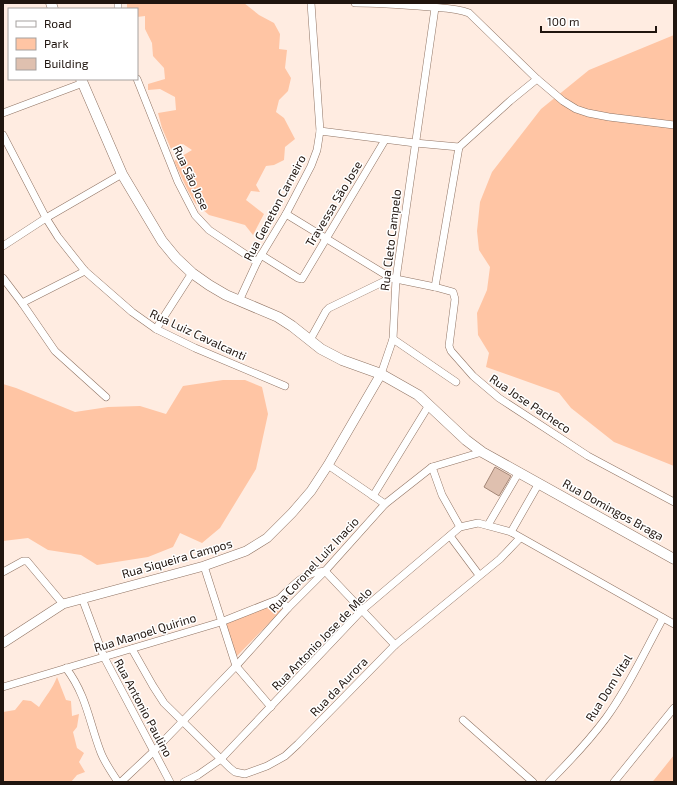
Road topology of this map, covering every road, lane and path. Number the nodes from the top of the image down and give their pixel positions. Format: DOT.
graph roads {
  1 [pos="311,3"];
  2 [pos="355,3"];
  3 [pos="387,3"];
  4 [pos="434,8"];
  5 [pos="537,79"];
  6 [pos="137,80"];
  7 [pos="82,81"];
  8 [pos="3,113"];
  9 [pos="674,125"];
  10 [pos="320,131"];
  11 [pos="3,135"];
  12 [pos="385,140"];
  13 [pos="415,143"];
  14 [pos="459,147"];
  15 [pos="122,174"];
  16 [pos="286,214"];
  17 [pos="46,218"];
  18 [pos="326,238"];
  19 [pos="3,246"];
  20 [pos="259,258"];
  21 [pos="85,271"];
  22 [pos="192,273"];
  23 [pos="3,278"];
  24 [pos="302,279"];
  25 [pos="394,279"];
  26 [pos="435,286"];
  27 [pos="239,300"];
  28 [pos="22,303"];
  29 [pos="156,328"];
  30 [pos="393,339"];
  31 [pos="310,340"];
  32 [pos="381,374"];
  33 [pos="456,382"];
  34 [pos="285,386"];
  35 [pos="106,397"];
  36 [pos="429,405"];
  37 [pos="482,452"];
  38 [pos="328,465"];
  39 [pos="432,467"];
  40 [pos="519,472"];
  41 [pos="539,483"];
  42 [pos="373,496"];
  43 [pos="674,502"];
  44 [pos="385,504"];
  45 [pos="488,525"];
  46 [pos="460,527"];
  47 [pos="511,532"];
  48 [pos="450,536"];
  49 [pos="520,538"];
  50 [pos="674,559"];
  51 [pos="204,566"];
  52 [pos="325,571"];
  53 [pos="3,572"];
  54 [pos="479,575"];
  55 [pos="82,598"];
  56 [pos="279,599"];
  57 [pos="63,604"];
  58 [pos="288,608"];
  59 [pos="362,610"];
  60 [pos="663,618"];
  61 [pos="221,622"];
  62 [pos="674,624"];
  63 [pos="3,643"];
  64 [pos="395,645"];
  65 [pos="132,649"];
  66 [pos="104,657"];
  67 [pos="236,666"];
  68 [pos="66,668"];
  69 [pos="3,687"];
  70 [pos="271,707"];
  71 [pos="674,708"];
  72 [pos="463,720"];
  73 [pos="183,722"];
  74 [pos="153,752"];
  75 [pos="221,759"];
  76 [pos="120,782"];
  77 [pos="170,782"];
  78 [pos="184,782"];
  79 [pos="533,782"];
  80 [pos="549,782"];
  81 [pos="614,782"];
  1 -- 10 [label="street, Rua Geneton Carneiro"];
  2 -- 3 [label="street"];
  3 -- 4 [label="street"];
  4 -- 5 [label="street"];
  4 -- 13 [label="street, Rua Cleto Campelo"];
  5 -- 9 [label="street"];
  5 -- 14 [label="street"];
  6 -- 20 [label="street, Rua São Jose"];
  7 -- 8 [label="street"];
  7 -- 15 [label="main road, Rua Domingos Braga"];
  10 -- 12 [label="street"];
  10 -- 16 [label="street, Rua Geneton Carneiro"];
  11 -- 17 [label="street, Rua Luiz Cavalcanti"];
  12 -- 13 [label="street"];
  12 -- 18 [label="street, Travessa São Jose"];
  13 -- 14 [label="street"];
  13 -- 25 [label="street, Rua Cleto Campelo"];
  14 -- 26 [label="street"];
  15 -- 17 [label="street"];
  15 -- 22 [label="main road, Rua Domingos Braga"];
  16 -- 18 [label="street"];
  16 -- 20 [label="street, Rua Geneton Carneiro"];
  17 -- 19 [label="street"];
  17 -- 21 [label="street, Rua Luiz Cavalcanti"];
  18 -- 24 [label="street, Travessa São Jose"];
  18 -- 25 [label="street"];
  20 -- 24 [label="street, Rua São Jose"];
  20 -- 27 [label="street, Rua Geneton Carneiro"];
  21 -- 28 [label="street"];
  21 -- 29 [label="street, Rua Luiz Cavalcanti"];
  22 -- 27 [label="main road, Rua Domingos Braga"];
  22 -- 29 [label="street"];
  23 -- 28 [label="street"];
  25 -- 26 [label="street"];
  25 -- 30 [label="street, Rua Cleto Campelo"];
  25 -- 31 [label="street"];
  26 -- 43 [label="street, Rua Jose Pacheco"];
  27 -- 31 [label="main road, Rua Domingos Braga"];
  28 -- 35 [label="street"];
  29 -- 34 [label="street, Rua Luiz Cavalcanti"];
  30 -- 32 [label="street, Rua Cleto Campelo"];
  30 -- 33 [label="street"];
  31 -- 32 [label="main road, Rua Domingos Braga"];
  32 -- 36 [label="main road, Rua Domingos Braga"];
  32 -- 38 [label="street, Rua Siqueira Campos"];
  36 -- 37 [label="main road, Rua Domingos Braga"];
  36 -- 42 [label="street"];
  37 -- 39 [label="street, Rua Coronel Luiz Inacio"];
  37 -- 40 [label="main road, Rua Domingos Braga"];
  38 -- 42 [label="street"];
  38 -- 51 [label="street, Rua Siqueira Campos"];
  39 -- 44 [label="street, Rua Coronel Luiz Inacio"];
  39 -- 46 [label="street"];
  40 -- 41 [label="main road, Rua Domingos Braga"];
  40 -- 45 [label="street"];
  41 -- 47 [label="street"];
  41 -- 50 [label="main road, Rua Domingos Braga"];
  42 -- 44 [label="street"];
  44 -- 52 [label="street, Rua Coronel Luiz Inacio"];
  45 -- 46 [label="street"];
  45 -- 47 [label="street"];
  46 -- 48 [label="street, Rua Antonio Jose de Melo"];
  47 -- 49 [label="street"];
  48 -- 54 [label="street"];
  48 -- 59 [label="street, Rua Antonio Jose de Melo"];
  49 -- 54 [label="street, Rua da Aurora"];
  49 -- 60 [label="street"];
  51 -- 55 [label="street, Rua Siqueira Campos"];
  51 -- 61 [label="street"];
  52 -- 56 [label="street"];
  52 -- 58 [label="street, Rua Coronel Luiz Inacio"];
  52 -- 59 [label="street"];
  53 -- 57 [label="street"];
  54 -- 64 [label="street, Rua da Aurora"];
  55 -- 57 [label="street, Rua Siqueira Campos"];
  55 -- 66 [label="street, Rua Antonio Paulino"];
  56 -- 58 [label="street"];
  56 -- 61 [label="street, Rua Manoel Quirino"];
  57 -- 63 [label="street, Rua Siqueira Campos"];
  58 -- 67 [label="street, Rua Coronel Luiz Inacio"];
  59 -- 64 [label="street"];
  59 -- 70 [label="street, Rua Antonio Jose de Melo"];
  60 -- 62 [label="street"];
  60 -- 80 [label="street, Rua Dom Vital"];
  61 -- 65 [label="street, Rua Manoel Quirino"];
  61 -- 67 [label="street"];
  64 -- 75 [label="street, Rua da Aurora"];
  65 -- 66 [label="street, Rua Manoel Quirino"];
  65 -- 73 [label="street, Rua da Aurora"];
  66 -- 68 [label="street, Rua Manoel Quirino"];
  66 -- 74 [label="street, Rua Antonio Paulino"];
  67 -- 70 [label="street"];
  67 -- 73 [label="street, Rua Coronel Luiz Inacio"];
  68 -- 69 [label="street, Rua Manoel Quirino"];
  68 -- 76 [label="street"];
  70 -- 75 [label="street, Rua Antonio Jose de Melo"];
  71 -- 81 [label="street"];
  72 -- 79 [label="street"];
  73 -- 74 [label="street, Rua Coronel Luiz Inacio"];
  73 -- 75 [label="street, Rua da Aurora"];
  74 -- 76 [label="street, Rua Coronel Luiz Inacio"];
  74 -- 77 [label="street, Rua Antonio Paulino"];
  75 -- 78 [label="street"];
}
